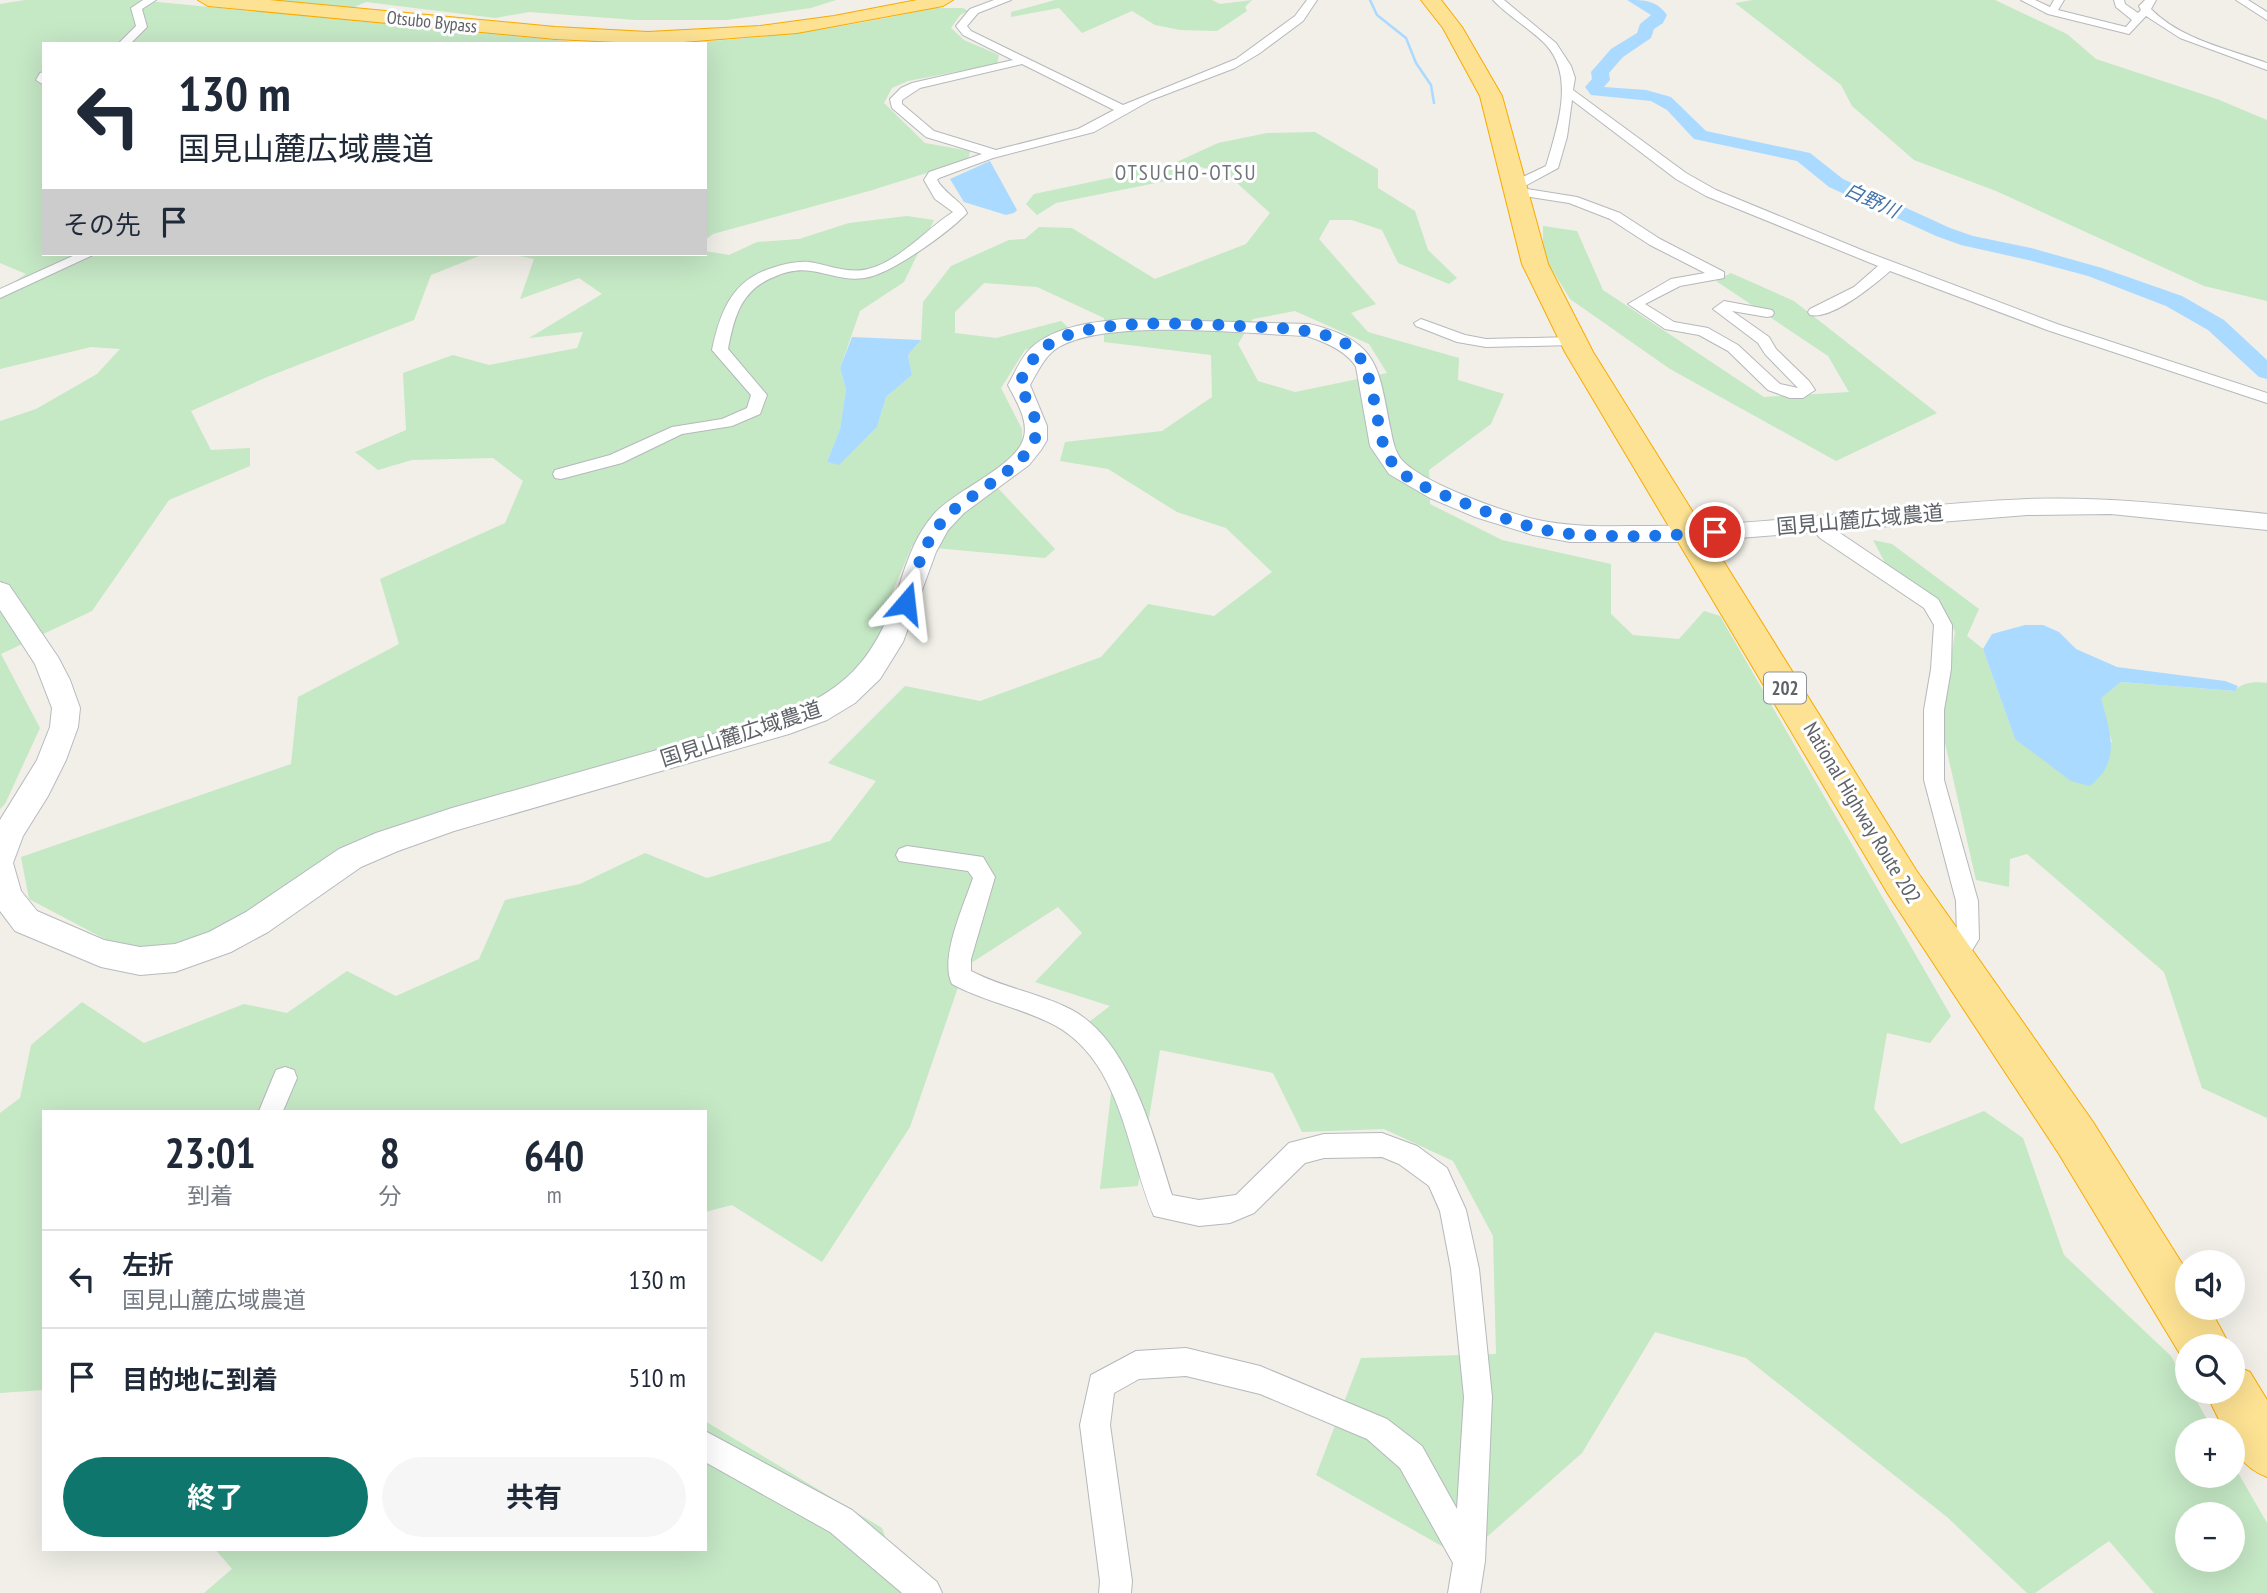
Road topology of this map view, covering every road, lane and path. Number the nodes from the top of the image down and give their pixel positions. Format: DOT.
graph roads {
  1 [pos="151,0"];
  2 [pos="208,0"];
  3 [pos="914,0"];
  4 [pos="930,0"];
  5 [pos="943,0"];
  6 [pos="1006,0"];
  7 [pos="1312,0"];
  8 [pos="1431,0"];
  9 [pos="1498,0"];
  10 [pos="2026,0"];
  11 [pos="2059,0"];
  12 [pos="2119,0"];
  13 [pos="2241,0"];
  14 [pos="2145,9"];
  15 [pos="2052,12"];
  16 [pos="2267,17"];
  17 [pos="810,25"];
  18 [pos="741,34"];
  19 [pos="125,42"];
  20 [pos="1022,61"];
  21 [pos="2267,67"];
  22 [pos="1566,90"];
  23 [pos="1122,109"];
  24 [pos="996,153"];
  25 [pos="1516,188"];
  26 [pos="84,256"];
  27 [pos="1888,265"];
  28 [pos="0,294"];
  29 [pos="1815,312"];
  30 [pos="1767,313"];
  31 [pos="1421,323"];
  32 [pos="1573,341"];
  33 [pos="2267,398"];
  34 [pos="561,474"];
  35 [pos="2267,522"];
  36 [pos="1816,523"];
  37 [pos="1690,534"];
  38 [pos="0,591"];
  39 [pos="1,845"];
  40 [pos="907,855"];
  41 [pos="0,869"];
  42 [pos="1954,960"];
  43 [pos="285,1078"];
  44 [pos="271,1110"];
  45 [pos="2197,1334"];
  46 [pos="2239,1404"];
  47 [pos="707,1447"];
  48 [pos="2267,1450"];
  49 [pos="1469,1561"];
  50 [pos="926,1593"];
  51 [pos="1115,1593"];
  52 [pos="1464,1593"];
  1 -- 19 [label="street"];
  2 -- 18 [label="highway, Otsubo Bypass"];
  3 -- 18 [label="highway, Otsubo Bypass"];
  4 -- 17 [label="street"];
  5 -- 17 [label="highway, Otsubo Bypass"];
  6 -- 20 [label="street"];
  7 -- 23 [label="street"];
  8 -- 25 [label="highway, National Highway Route 202 / 202"];
  9 -- 22 [label="street"];
  10 -- 15 [label="street"];
  11 -- 15 [label="street"];
  12 -- 14 [label="street"];
  13 -- 16 [label="street"];
  14 -- 15 [label="street"];
  14 -- 21 [label="street"];
  17 -- 18 [label="highway, Otsubo Bypass"];
  20 -- 23 [label="street"];
  20 -- 24 [label="street"];
  22 -- 25 [label="street"];
  22 -- 27 [label="street"];
  23 -- 24 [label="street"];
  24 -- 34 [label="street"];
  25 -- 30 [label="street"];
  25 -- 32 [label="highway, National Highway Route 202 / 202"];
  26 -- 28 [label="street"];
  27 -- 29 [label="street"];
  27 -- 33 [label="street"];
  31 -- 32 [label="street"];
  32 -- 37 [label="highway, National Highway Route 202 / 202"];
  35 -- 36 [label="street, 国見山麓広域農道"];
  36 -- 37 [label="street, 国見山麓広域農道"];
  36 -- 42 [label="street"];
  37 -- 41 [label="street, 国見山麓広域農道"];
  37 -- 42 [label="highway, National Highway Route 202 / 202"];
  38 -- 39 [label="street"];
  40 -- 49 [label="street"];
  42 -- 45 [label="highway, National Highway Route 202 / 202"];
  43 -- 44 [label="street"];
  46 -- 48 [label="highway"];
  47 -- 50 [label="street"];
  49 -- 51 [label="street"];
  49 -- 52 [label="street"];
}
